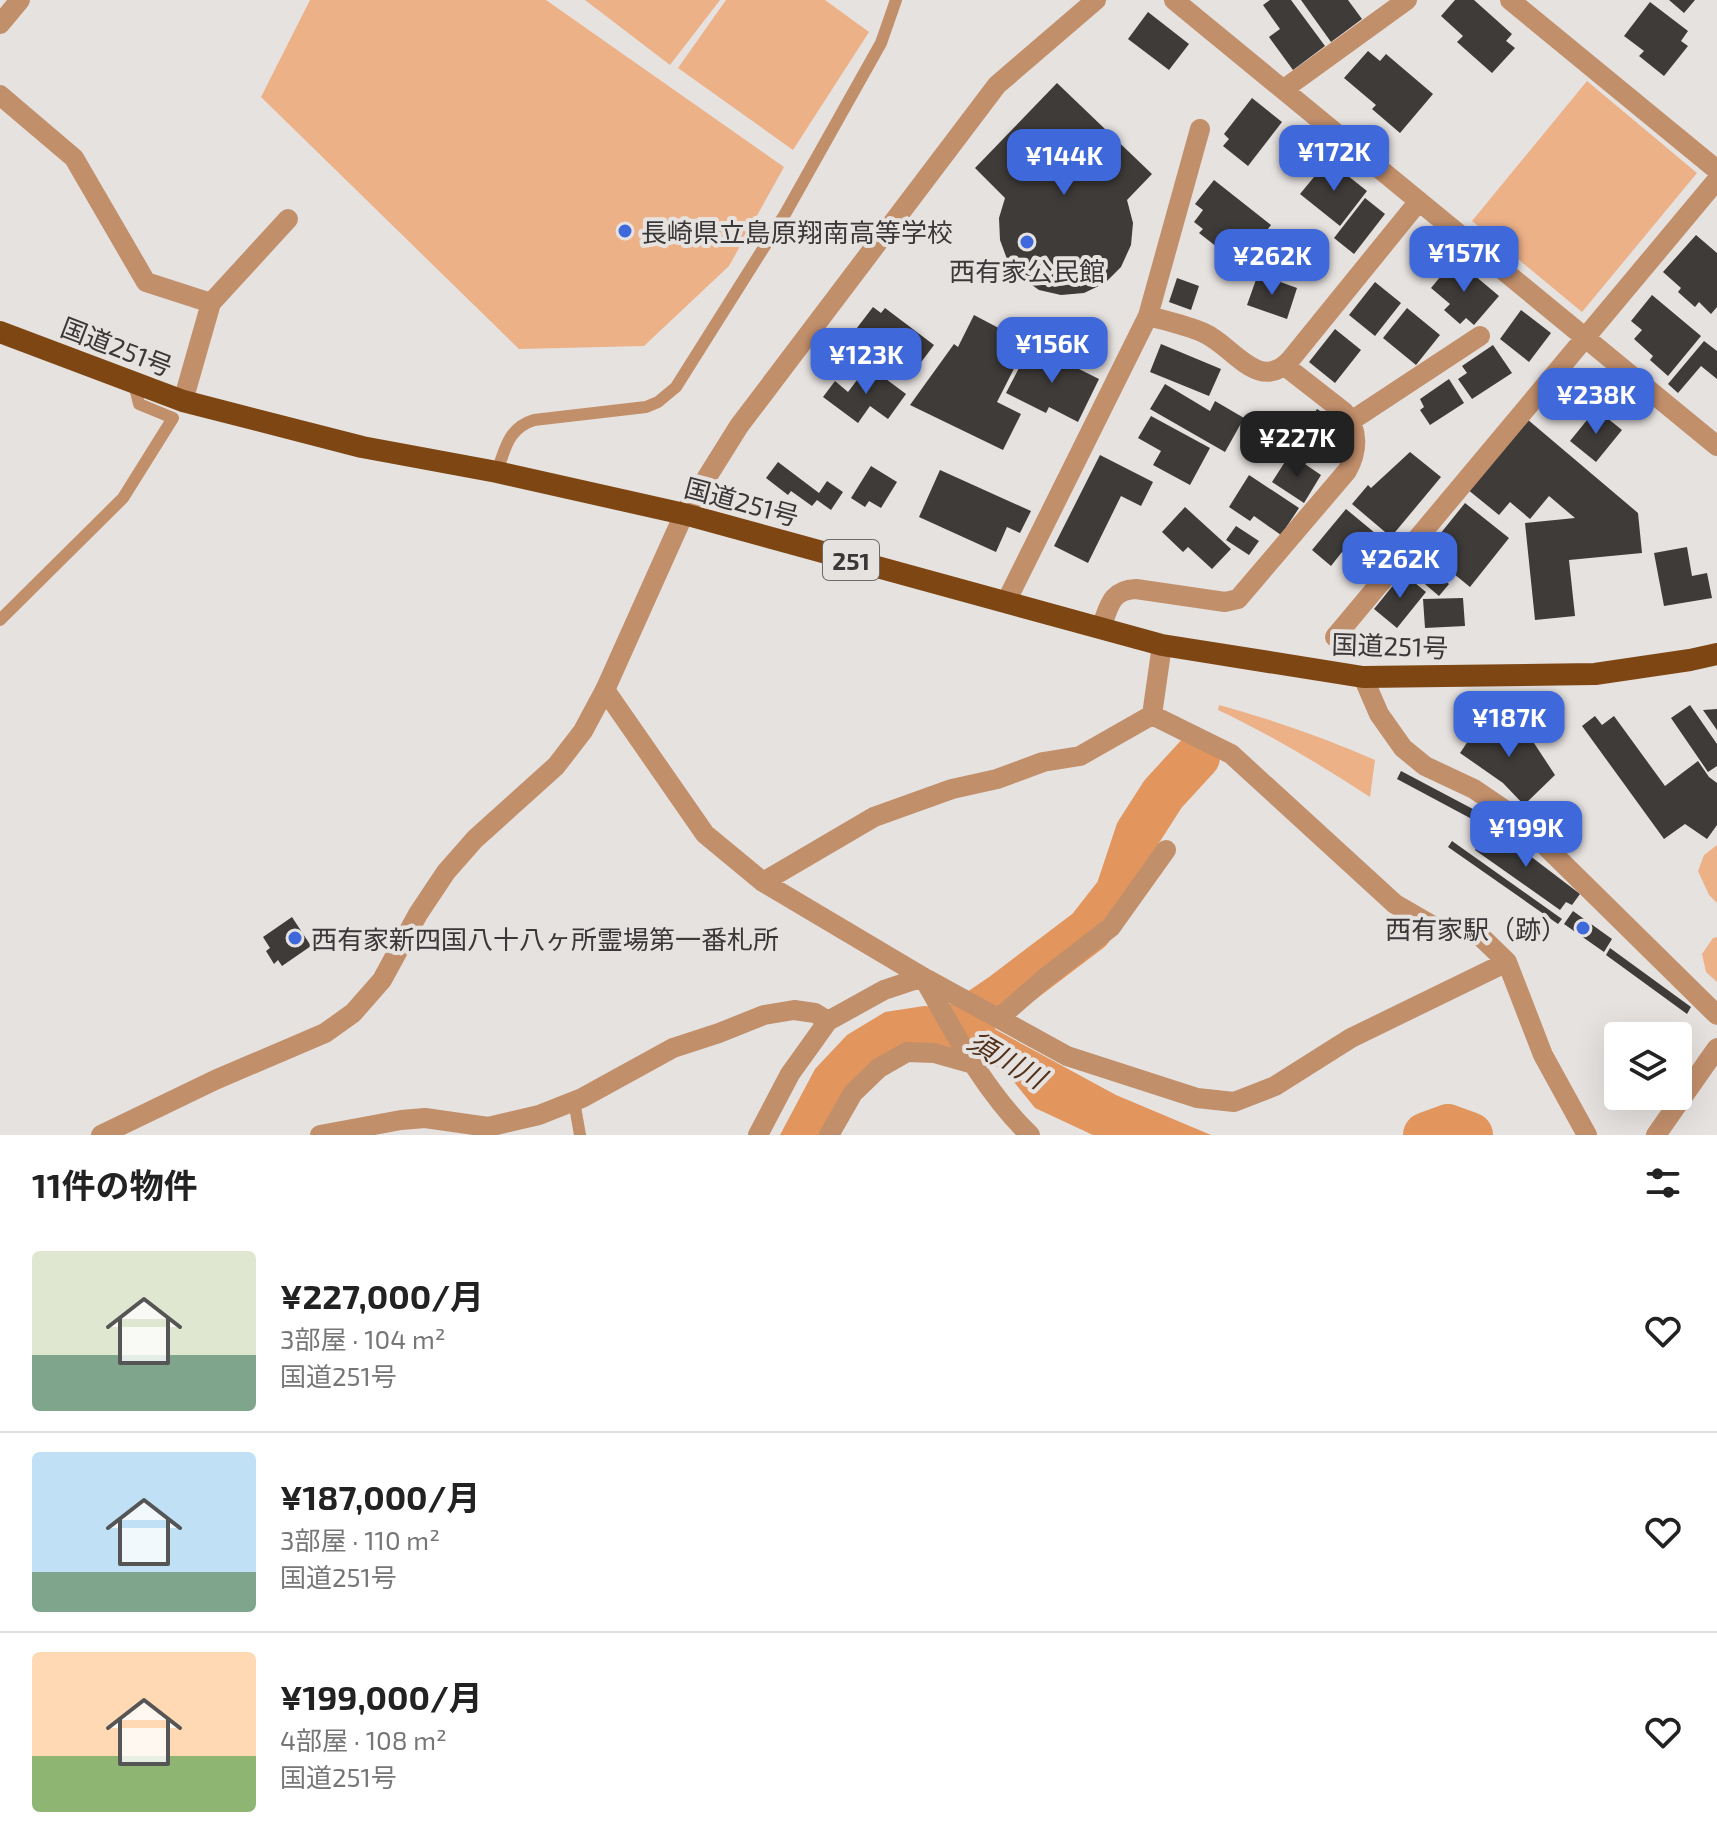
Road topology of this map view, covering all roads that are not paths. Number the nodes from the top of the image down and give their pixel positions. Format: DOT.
graph roads {
  1 [pos="20,0"];
  2 [pos="1096,0"];
  3 [pos="1174,0"];
  4 [pos="1407,0"];
  5 [pos="1510,0"];
  6 [pos="895,1"];
  7 [pos="0,24"];
  8 [pos="1284,89"];
  9 [pos="0,95"];
  10 [pos="1200,129"];
  11 [pos="1717,170"];
  12 [pos="1717,180"];
  13 [pos="1419,201"];
  14 [pos="288,219"];
  15 [pos="211,303"];
  16 [pos="1148,316"];
  17 [pos="0,332"];
  18 [pos="1480,336"];
  19 [pos="1584,337"];
  20 [pos="1285,366"];
  21 [pos="134,383"];
  22 [pos="183,401"];
  23 [pos="1351,421"];
  24 [pos="1717,446"];
  25 [pos="497,472"];
  26 [pos="684,514"];
  27 [pos="1006,602"];
  28 [pos="0,620"];
  29 [pos="1101,628"];
  30 [pos="1335,637"];
  31 [pos="1162,645"];
  32 [pos="1717,654"];
  33 [pos="1363,677"];
  34 [pos="605,690"];
  35 [pos="1152,715"];
  36 [pos="1166,850"];
  37 [pos="763,882"];
  38 [pos="1507,962"];
  39 [pos="923,977"];
  40 [pos="987,1011"];
  41 [pos="1717,1015"];
  42 [pos="828,1021"];
  43 [pos="1717,1048"];
  44 [pos="971,1060"];
  45 [pos="574,1101"];
  46 [pos="488,1131"];
  47 [pos="101,1135"];
  48 [pos="320,1135"];
  49 [pos="580,1135"];
  50 [pos="758,1135"];
  51 [pos="829,1135"];
  52 [pos="1030,1135"];
  53 [pos="1587,1135"];
  54 [pos="1656,1135"];
  1 -- 7 [label="street"];
  2 -- 26 [label="street"];
  3 -- 8 [label="street"];
  4 -- 8 [label="street"];
  5 -- 11 [label="street"];
  6 -- 25 [label="lane"];
  8 -- 13 [label="street"];
  9 -- 15 [label="street"];
  10 -- 16 [label="street"];
  12 -- 19 [label="street"];
  13 -- 19 [label="street"];
  13 -- 20 [label="street"];
  14 -- 15 [label="street"];
  15 -- 22 [label="street"];
  16 -- 20 [label="street"];
  16 -- 27 [label="street"];
  17 -- 21 [label="highway, 国道251号 / 251"];
  18 -- 23 [label="street"];
  19 -- 24 [label="street"];
  19 -- 30 [label="street"];
  20 -- 23 [label="street"];
  21 -- 22 [label="highway, 国道251号 / 251"];
  21 -- 28 [label="lane"];
  22 -- 25 [label="highway, 国道251号 / 251"];
  23 -- 29 [label="street"];
  25 -- 26 [label="highway, 国道251号 / 251"];
  26 -- 27 [label="highway, 国道251号 / 251"];
  26 -- 34 [label="street"];
  27 -- 29 [label="highway, 国道251号 / 251"];
  29 -- 31 [label="highway, 国道251号 / 251"];
  31 -- 33 [label="highway, 国道251号 / 251"];
  31 -- 35 [label="street"];
  32 -- 33 [label="highway, 国道251号 / 251"];
  33 -- 41 [label="street"];
  34 -- 37 [label="street"];
  34 -- 47 [label="street"];
  35 -- 37 [label="street"];
  35 -- 38 [label="street"];
  36 -- 40 [label="street"];
  37 -- 39 [label="street"];
  38 -- 40 [label="street"];
  38 -- 53 [label="street"];
  39 -- 40 [label="street"];
  39 -- 42 [label="street"];
  39 -- 44 [label="street"];
  42 -- 45 [label="street"];
  42 -- 50 [label="street"];
  43 -- 54 [label="street"];
  44 -- 51 [label="street"];
  44 -- 52 [label="street"];
  45 -- 46 [label="street"];
  45 -- 49 [label="lane"];
  46 -- 48 [label="street"];
}
